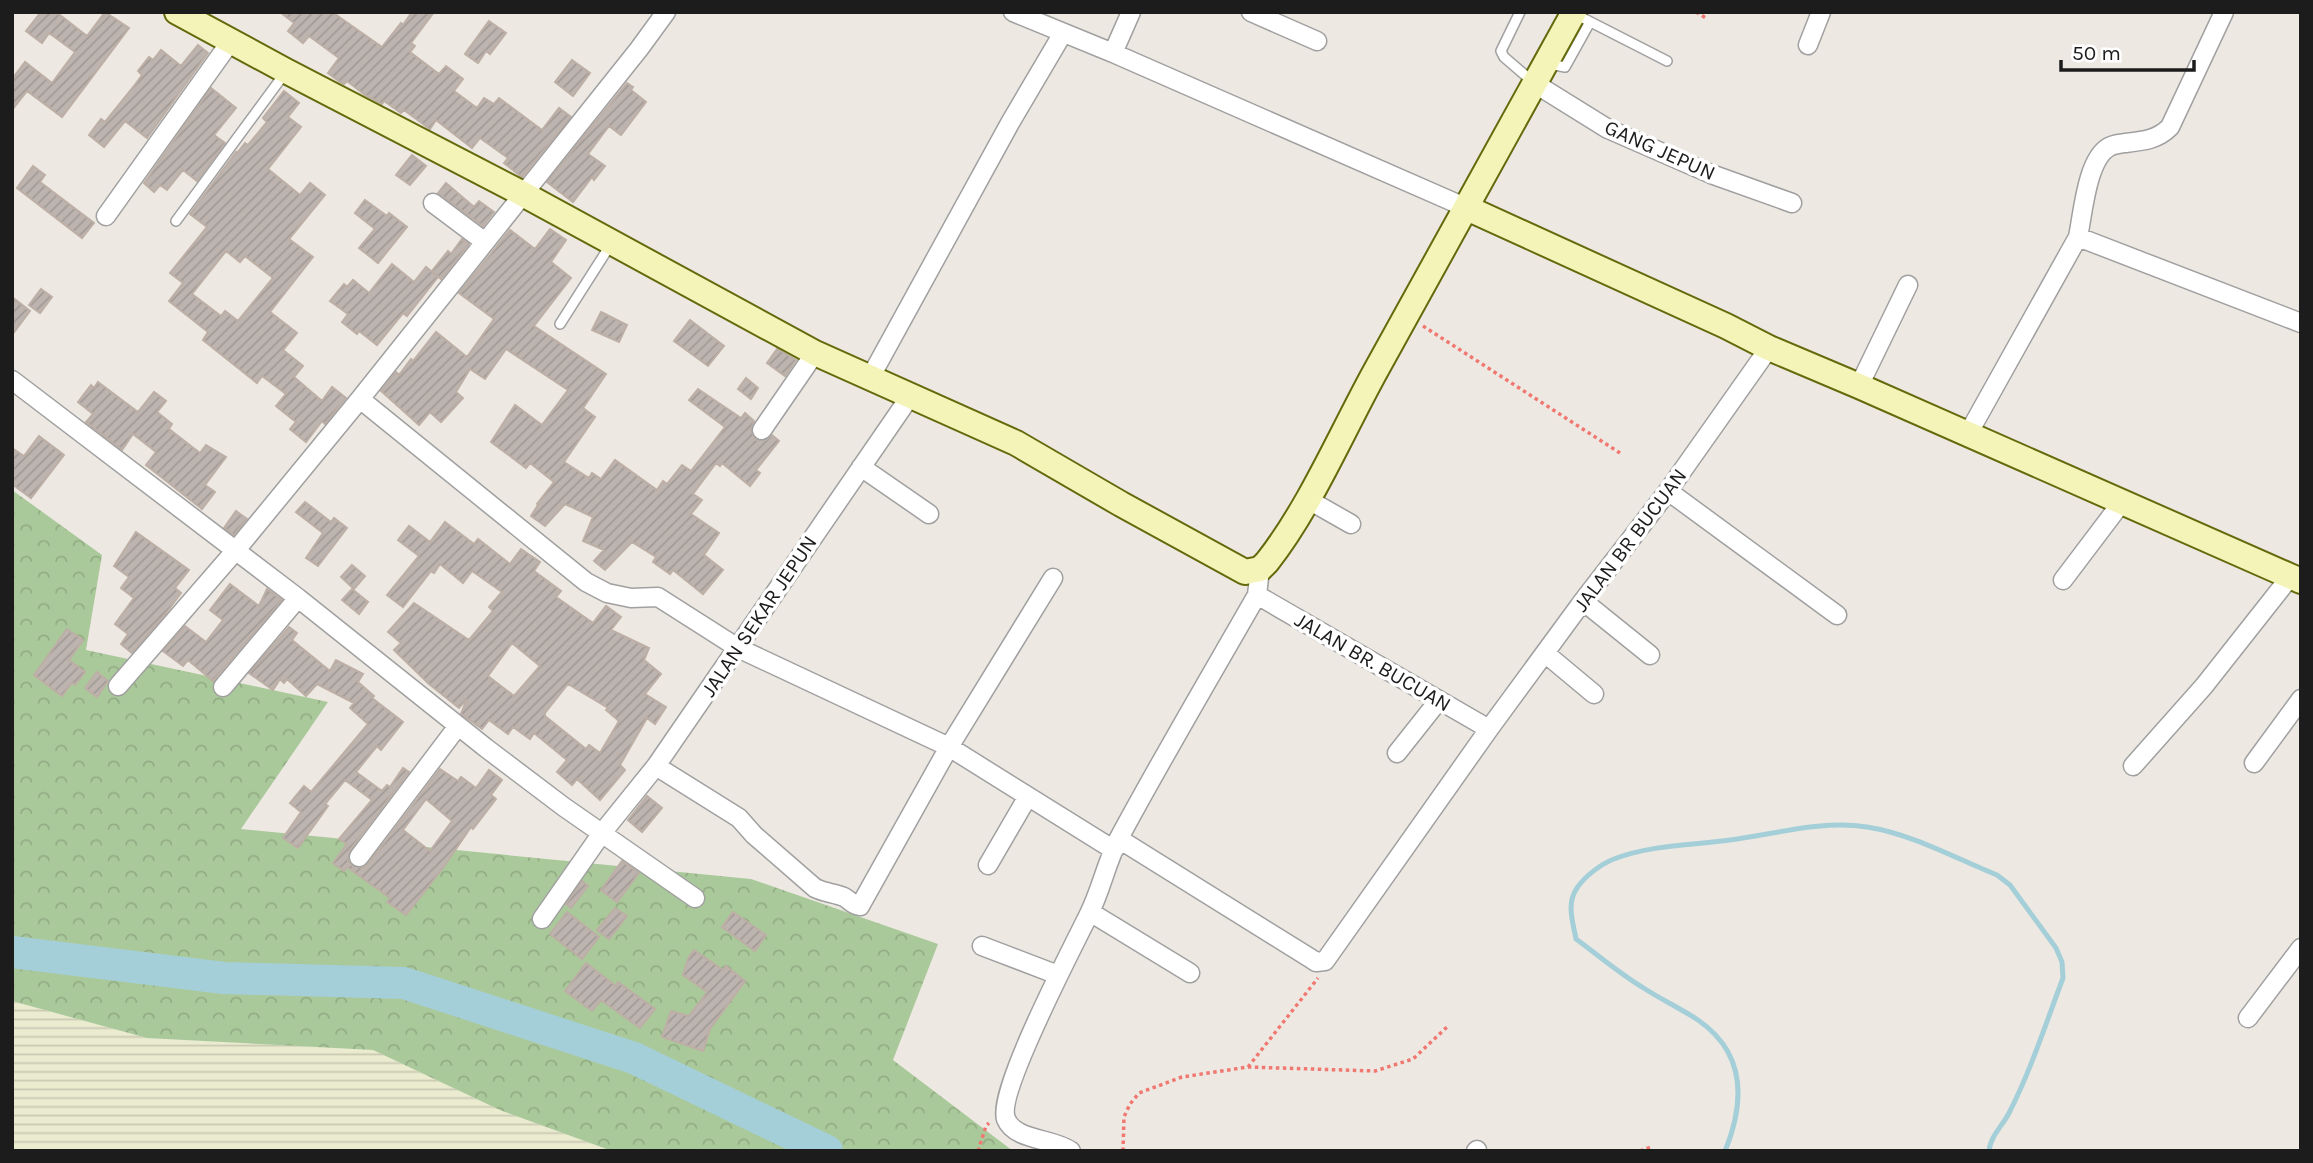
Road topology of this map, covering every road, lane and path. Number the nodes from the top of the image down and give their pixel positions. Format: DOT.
graph roads {
  1 [pos="177,12"];
  2 [pos="666,12"];
  3 [pos="1013,12"];
  4 [pos="1131,12"];
  5 [pos="1251,12"];
  6 [pos="1520,12"];
  7 [pos="1696,12"];
  8 [pos="1821,12"];
  9 [pos="2224,12"];
  10 [pos="1579,16"];
  11 [pos="1706,18"];
  12 [pos="1063,33"];
  13 [pos="231,41"];
  14 [pos="1317,41"];
  15 [pos="1808,45"];
  16 [pos="1113,53"];
  17 [pos="1667,61"];
  18 [pos="286,71"];
  19 [pos="1540,73"];
  20 [pos="523,194"];
  21 [pos="433,203"];
  22 [pos="1792,203"];
  23 [pos="1467,208"];
  24 [pos="106,216"];
  25 [pos="176,221"];
  26 [pos="2078,237"];
  27 [pos="485,242"];
  28 [pos="612,242"];
  29 [pos="1908,285"];
  30 [pos="1406,315"];
  31 [pos="2301,323"];
  32 [pos="560,324"];
  33 [pos="1769,348"];
  34 [pos="815,353"];
  35 [pos="870,377"];
  36 [pos="12,380"];
  37 [pos="1859,386"];
  38 [pos="911,395"];
  39 [pos="360,399"];
  40 [pos="762,430"];
  41 [pos="1968,434"];
  42 [pos="1620,453"];
  43 [pos="861,467"];
  44 [pos="1668,491"];
  45 [pos="1307,499"];
  46 [pos="2122,502"];
  47 [pos="929,514"];
  48 [pos="1351,524"];
  49 [pos="236,550"];
  50 [pos="1260,569"];
  51 [pos="1053,578"];
  52 [pos="2296,579"];
  53 [pos="2063,580"];
  54 [pos="1256,595"];
  55 [pos="298,598"];
  56 [pos="1583,601"];
  57 [pos="1837,615"];
  58 [pos="738,648"];
  59 [pos="1546,654"];
  60 [pos="1650,655"];
  61 [pos="118,686"];
  62 [pos="223,687"];
  63 [pos="1594,694"];
  64 [pos="2301,699"];
  65 [pos="1439,701"];
  66 [pos="458,726"];
  67 [pos="1489,729"];
  68 [pos="949,747"];
  69 [pos="1397,753"];
  70 [pos="2254,763"];
  71 [pos="656,766"];
  72 [pos="2133,766"];
  73 [pos="1027,798"];
  74 [pos="602,833"];
  75 [pos="1116,844"];
  76 [pos="359,858"];
  77 [pos="988,864"];
  78 [pos="695,898"];
  79 [pos="1090,912"];
  80 [pos="542,919"];
  81 [pos="982,946"];
  82 [pos="2301,948"];
  83 [pos="1325,961"];
  84 [pos="1190,973"];
  85 [pos="1058,975"];
  86 [pos="2248,1018"];
  87 [pos="1447,1027"];
  88 [pos="1248,1067"];
  89 [pos="1004,1110"];
  90 [pos="1651,1147"];
  91 [pos="978,1151"];
  92 [pos="1071,1151"];
  93 [pos="1123,1151"];
  94 [pos="1640,1151"];
  1 -- 13 [label="main road"];
  2 -- 20 [label="street"];
  3 -- 12 [label="street"];
  4 -- 16 [label="street"];
  5 -- 14 [label="street"];
  6 -- 19 [label="lane"];
  7 -- 11 [label="path"];
  8 -- 15 [label="street"];
  9 -- 26 [label="street"];
  10 -- 17 [label="lane"];
  10 -- 19 [label="main road"];
  12 -- 16 [label="street"];
  12 -- 35 [label="street"];
  13 -- 18 [label="main road"];
  13 -- 24 [label="street"];
  16 -- 23 [label="street"];
  18 -- 20 [label="main road"];
  18 -- 25 [label="lane"];
  19 -- 22 [label="street, GANG JEPUN"];
  19 -- 23 [label="main road"];
  20 -- 27 [label="street"];
  20 -- 28 [label="main road"];
  21 -- 27 [label="street"];
  23 -- 30 [label="main road"];
  23 -- 33 [label="main road"];
  26 -- 31 [label="street"];
  26 -- 41 [label="street"];
  27 -- 39 [label="street"];
  28 -- 32 [label="lane"];
  28 -- 34 [label="main road"];
  29 -- 37 [label="street"];
  30 -- 42 [label="path"];
  30 -- 45 [label="main road"];
  33 -- 37 [label="main road"];
  33 -- 44 [label="street, JALAN BR BUCUAN"];
  34 -- 35 [label="main road"];
  34 -- 40 [label="street"];
  35 -- 38 [label="main road"];
  36 -- 49 [label="street"];
  37 -- 41 [label="main road"];
  38 -- 43 [label="street, JALAN SEKAR JEPUN"];
  38 -- 50 [label="main road"];
  39 -- 49 [label="street"];
  39 -- 58 [label="street"];
  41 -- 46 [label="main road"];
  43 -- 47 [label="street"];
  43 -- 58 [label="street, JALAN SEKAR JEPUN"];
  44 -- 56 [label="street, JALAN BR BUCUAN"];
  44 -- 57 [label="street"];
  45 -- 48 [label="street"];
  45 -- 50 [label="main road"];
  46 -- 52 [label="main road"];
  46 -- 53 [label="street"];
  49 -- 55 [label="street"];
  49 -- 61 [label="street"];
  50 -- 54 [label="street"];
  51 -- 68 [label="street"];
  52 -- 72 [label="street"];
  54 -- 65 [label="street, JALAN BR. BUCUAN"];
  54 -- 75 [label="street"];
  55 -- 62 [label="street"];
  55 -- 66 [label="street"];
  56 -- 59 [label="street, JALAN BR BUCUAN"];
  56 -- 60 [label="street"];
  58 -- 68 [label="street"];
  58 -- 71 [label="street, JALAN SEKAR JEPUN"];
  59 -- 63 [label="street"];
  59 -- 67 [label="street, JALAN BR BUCUAN"];
  64 -- 70 [label="street"];
  65 -- 67 [label="street, JALAN BR. BUCUAN"];
  65 -- 69 [label="street"];
  66 -- 74 [label="street"];
  66 -- 76 [label="street"];
  67 -- 83 [label="street, JALAN BR BUCUAN"];
  68 -- 71 [label="street"];
  68 -- 73 [label="street"];
  71 -- 74 [label="street, JALAN SEKAR JEPUN"];
  73 -- 75 [label="street"];
  73 -- 77 [label="street"];
  74 -- 78 [label="street"];
  74 -- 80 [label="street, JALAN SEKAR JEPUN"];
  75 -- 79 [label="street"];
  75 -- 83 [label="street"];
  79 -- 84 [label="street"];
  79 -- 85 [label="street"];
  81 -- 85 [label="street"];
  82 -- 86 [label="street"];
  83 -- 88 [label="path"];
  85 -- 89 [label="street"];
  87 -- 88 [label="path"];
  88 -- 93 [label="path"];
  89 -- 91 [label="path"];
  89 -- 92 [label="street"];
  90 -- 94 [label="path"];
}
